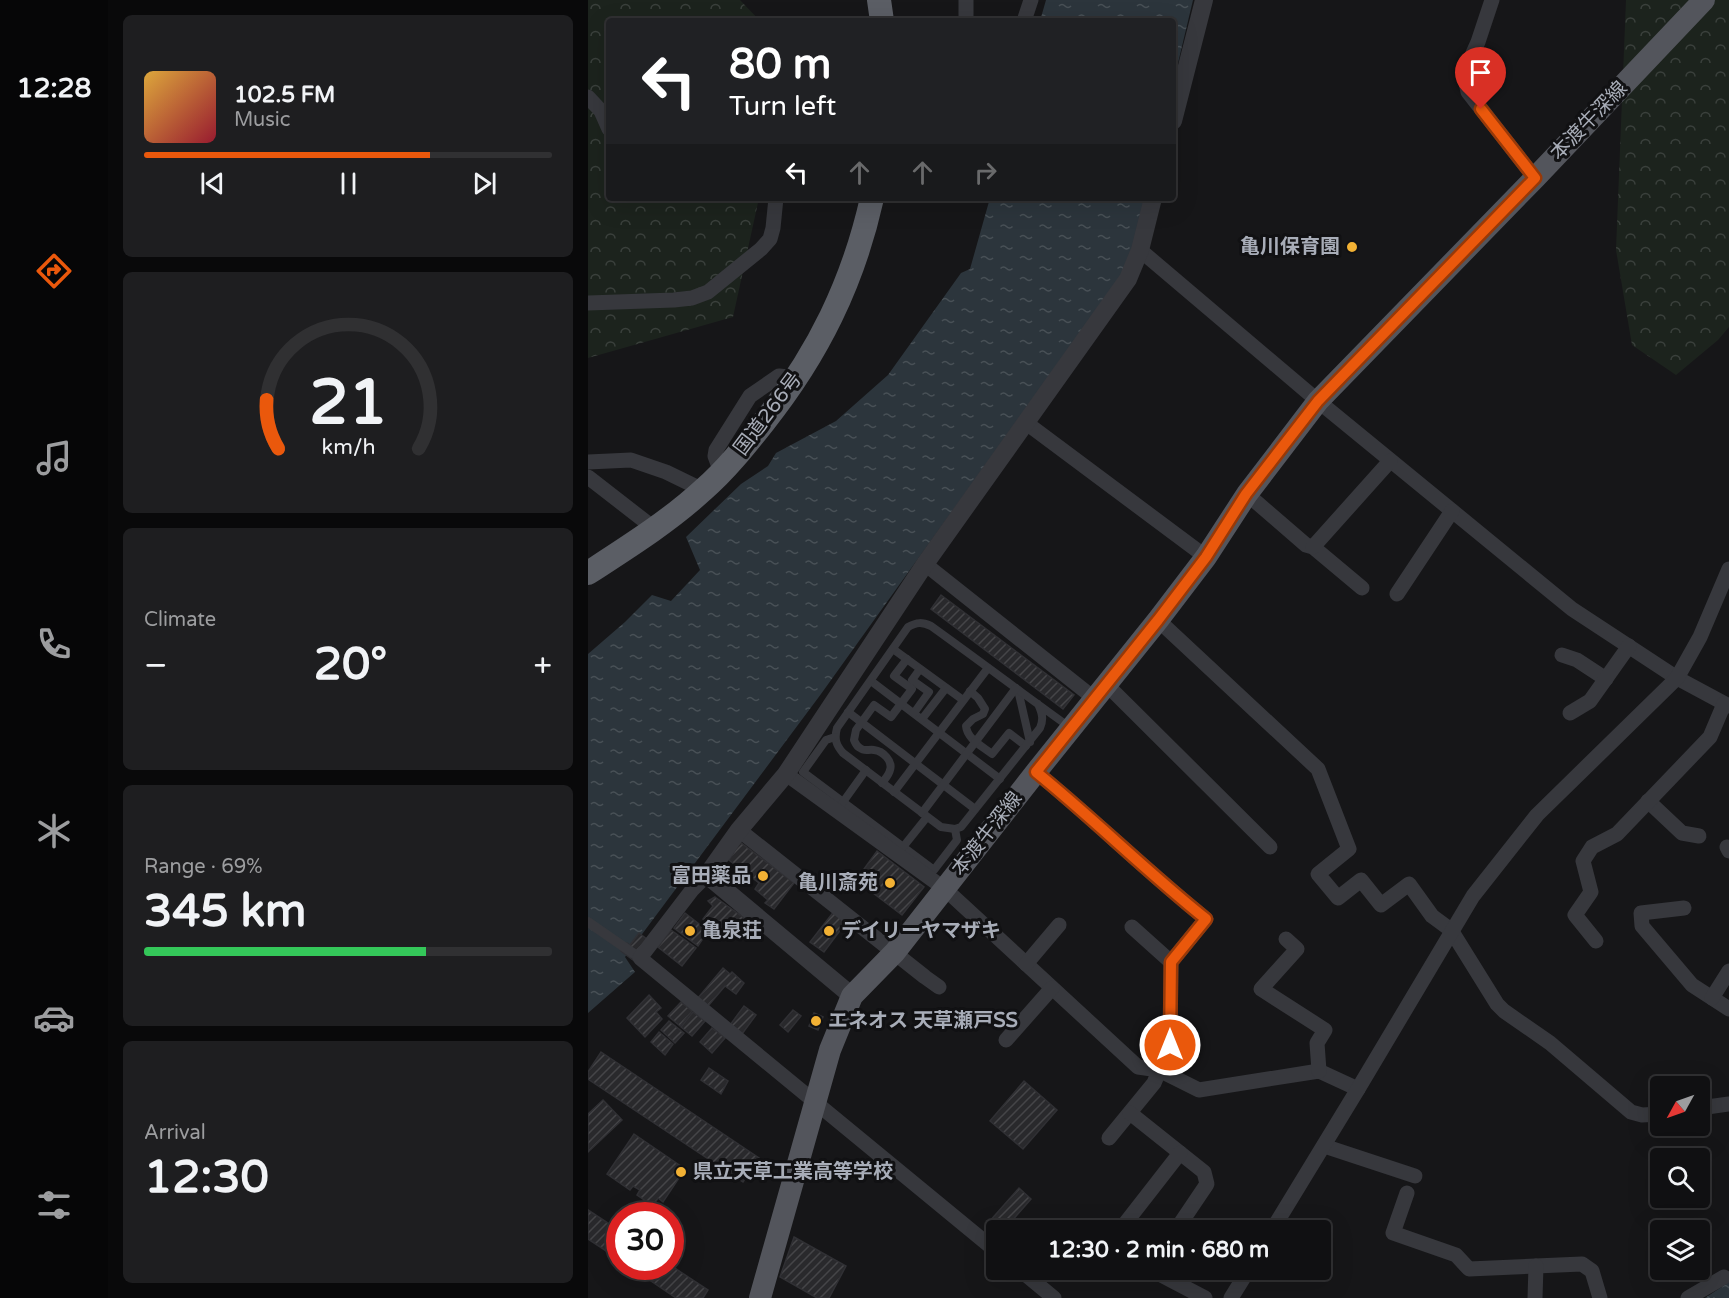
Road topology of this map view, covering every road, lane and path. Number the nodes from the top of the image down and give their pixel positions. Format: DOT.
graph roads {
  1 [pos="879,0"];
  2 [pos="966,0"];
  3 [pos="1031,0"];
  4 [pos="1204,0"];
  5 [pos="1491,0"];
  6 [pos="1704,0"];
  7 [pos="882,18"];
  8 [pos="966,18"];
  9 [pos="1025,18"];
  10 [pos="588,97"];
  11 [pos="1176,109"];
  12 [pos="606,122"];
  13 [pos="1535,178"];
  14 [pos="776,201"];
  15 [pos="871,201"];
  16 [pos="1152,201"];
  17 [pos="1140,250"];
  18 [pos="588,303"];
  19 [pos="1318,401"];
  20 [pos="1025,422"];
  21 [pos="1390,461"];
  22 [pos="588,462"];
  23 [pos="588,477"];
  24 [pos="703,490"];
  25 [pos="1246,494"];
  26 [pos="1452,511"];
  27 [pos="655,529"];
  28 [pos="1313,547"];
  29 [pos="1206,557"];
  30 [pos="925,564"];
  31 [pos="1729,569"];
  32 [pos="588,573"];
  33 [pos="1362,588"];
  34 [pos="1397,594"];
  35 [pos="1158,620"];
  36 [pos="1629,646"];
  37 [pos="893,649"];
  38 [pos="1562,655"];
  39 [pos="907,659"];
  40 [pos="988,668"];
  41 [pos="920,669"];
  42 [pos="1677,678"];
  43 [pos="1606,679"];
  44 [pos="871,681"];
  45 [pos="946,688"];
  46 [pos="1017,689"];
  47 [pos="970,692"];
  48 [pos="1101,692"];
  49 [pos="963,700"];
  50 [pos="935,702"];
  51 [pos="901,704"];
  52 [pos="1038,704"];
  53 [pos="1727,705"];
  54 [pos="942,708"];
  55 [pos="848,712"];
  56 [pos="914,713"];
  57 [pos="1570,713"];
  58 [pos="922,719"];
  59 [pos="862,722"];
  60 [pos="1072,729"];
  61 [pos="939,732"];
  62 [pos="835,737"];
  63 [pos="975,741"];
  64 [pos="1028,744"];
  65 [pos="966,753"];
  66 [pos="915,764"];
  67 [pos="866,770"];
  68 [pos="1036,772"];
  69 [pos="786,774"];
  70 [pos="1000,779"];
  71 [pos="882,783"];
  72 [pos="943,784"];
  73 [pos="894,792"];
  74 [pos="1648,801"];
  75 [pos="843,802"];
  76 [pos="975,809"];
  77 [pos="925,815"];
  78 [pos="955,829"];
  79 [pos="739,830"];
  80 [pos="1699,836"];
  81 [pos="903,847"];
  82 [pos="1270,847"];
  83 [pos="707,875"];
  84 [pos="945,889"];
  85 [pos="1684,908"];
  86 [pos="588,922"];
  87 [pos="1059,925"];
  88 [pos="1132,927"];
  89 [pos="1451,930"];
  90 [pos="1286,939"];
  91 [pos="1596,940"];
  92 [pos="895,952"];
  93 [pos="640,958"];
  94 [pos="1171,962"];
  95 [pos="1026,964"];
  96 [pos="1729,971"];
  97 [pos="939,987"];
  98 [pos="1052,988"];
  99 [pos="852,996"];
  100 [pos="1712,998"];
  101 [pos="1729,1009"];
  102 [pos="1006,1040"];
  103 [pos="1160,1070"];
  104 [pos="1319,1071"];
  105 [pos="1358,1089"];
  106 [pos="814,1102"];
  107 [pos="1729,1104"];
  108 [pos="1710,1107"];
  109 [pos="1130,1113"];
  110 [pos="1650,1115"];
  111 [pos="1109,1138"];
  112 [pos="1324,1146"];
  113 [pos="1180,1153"];
  114 [pos="1415,1176"];
  115 [pos="1407,1193"];
  116 [pos="1128,1220"];
  117 [pos="1183,1220"];
  118 [pos="1278,1220"];
  119 [pos="986,1243"];
  120 [pos="1536,1266"];
  121 [pos="1724,1277"];
  122 [pos="1032,1280"];
  123 [pos="1171,1280"];
  124 [pos="1242,1280"];
  125 [pos="760,1298"];
  126 [pos="1054,1298"];
  127 [pos="1206,1298"];
  128 [pos="1231,1298"];
  129 [pos="1535,1298"];
  130 [pos="1600,1298"];
  131 [pos="1688,1298"];
  1 -- 7 [label="highway"];
  2 -- 8 [label="street"];
  3 -- 9 [label="street"];
  4 -- 11 [label="street"];
  5 -- 13 [label="street"];
  6 -- 13 [label="main road, 本渡牛深線"];
  10 -- 12 [label="street"];
  13 -- 19 [label="main road, 本渡牛深線"];
  14 -- 18 [label="street"];
  15 -- 24 [label="highway, 国道266号"];
  16 -- 17 [label="street"];
  17 -- 19 [label="street"];
  17 -- 20 [label="street"];
  19 -- 21 [label="street"];
  19 -- 25 [label="main road, 本渡牛深線"];
  20 -- 29 [label="street"];
  20 -- 30 [label="street"];
  21 -- 26 [label="street"];
  21 -- 28 [label="street"];
  22 -- 24 [label="street"];
  23 -- 27 [label="street"];
  24 -- 27 [label="highway, 国道266号"];
  25 -- 28 [label="street"];
  25 -- 29 [label="main road, 本渡牛深線"];
  26 -- 34 [label="street"];
  26 -- 36 [label="street"];
  27 -- 32 [label="highway, 国道266号"];
  28 -- 33 [label="street"];
  29 -- 35 [label="main road, 本渡牛深線"];
  30 -- 48 [label="street"];
  30 -- 69 [label="street"];
  31 -- 42 [label="street"];
  35 -- 48 [label="main road, 本渡牛深線"];
  35 -- 89 [label="street"];
  36 -- 42 [label="street"];
  36 -- 43 [label="street"];
  37 -- 39 [label="lane"];
  37 -- 40 [label="lane"];
  37 -- 44 [label="lane"];
  38 -- 43 [label="street"];
  39 -- 41 [label="lane"];
  39 -- 51 [label="lane"];
  40 -- 46 [label="lane"];
  40 -- 47 [label="lane"];
  41 -- 45 [label="lane"];
  41 -- 56 [label="lane"];
  42 -- 53 [label="street"];
  42 -- 89 [label="street"];
  43 -- 57 [label="street"];
  44 -- 51 [label="lane"];
  44 -- 55 [label="lane"];
  45 -- 49 [label="lane"];
  45 -- 50 [label="lane"];
  46 -- 52 [label="lane"];
  46 -- 63 [label="lane"];
  46 -- 64 [label="lane"];
  47 -- 49 [label="lane"];
  47 -- 63 [label="lane"];
  48 -- 60 [label="main road, 本渡牛深線"];
  48 -- 82 [label="street"];
  49 -- 61 [label="lane"];
  50 -- 54 [label="lane"];
  50 -- 58 [label="lane"];
  51 -- 56 [label="lane"];
  51 -- 59 [label="lane"];
  52 -- 60 [label="lane"];
  52 -- 64 [label="lane"];
  53 -- 74 [label="street"];
  55 -- 59 [label="lane"];
  55 -- 62 [label="lane"];
  56 -- 58 [label="lane"];
  58 -- 61 [label="lane"];
  59 -- 66 [label="lane"];
  59 -- 71 [label="lane"];
  60 -- 68 [label="main road, 本渡牛深線"];
  61 -- 65 [label="lane"];
  61 -- 66 [label="lane"];
  62 -- 67 [label="lane"];
  62 -- 75 [label="lane"];
  63 -- 64 [label="lane"];
  63 -- 65 [label="lane"];
  64 -- 70 [label="lane"];
  65 -- 70 [label="lane"];
  65 -- 72 [label="lane"];
  66 -- 72 [label="lane"];
  66 -- 73 [label="lane"];
  67 -- 71 [label="lane"];
  67 -- 75 [label="lane"];
  68 -- 84 [label="main road, 本渡牛深線"];
  68 -- 94 [label="street"];
  69 -- 79 [label="street"];
  69 -- 84 [label="street"];
  70 -- 76 [label="lane"];
  71 -- 73 [label="lane"];
  72 -- 76 [label="lane"];
  72 -- 77 [label="lane"];
  73 -- 77 [label="lane"];
  74 -- 80 [label="street"];
  74 -- 91 [label="street"];
  75 -- 81 [label="lane"];
  76 -- 78 [label="lane"];
  77 -- 78 [label="lane"];
  77 -- 81 [label="lane"];
  78 -- 81 [label="lane"];
  79 -- 83 [label="street"];
  79 -- 92 [label="street"];
  83 -- 93 [label="street"];
  83 -- 99 [label="street"];
  84 -- 92 [label="main road, 本渡牛深線"];
  84 -- 95 [label="street"];
  85 -- 100 [label="street"];
  86 -- 93 [label="street"];
  87 -- 95 [label="street"];
  88 -- 94 [label="street"];
  89 -- 105 [label="street"];
  89 -- 110 [label="street"];
  90 -- 104 [label="street"];
  92 -- 97 [label="street"];
  92 -- 99 [label="main road, 本渡牛深線"];
  93 -- 106 [label="street"];
  94 -- 103 [label="street"];
  95 -- 98 [label="street"];
  96 -- 100 [label="street"];
  98 -- 102 [label="street"];
  98 -- 103 [label="street"];
  99 -- 106 [label="main road, 本渡牛深線"];
  100 -- 101 [label="street"];
  103 -- 104 [label="street"];
  103 -- 109 [label="street"];
  104 -- 105 [label="street"];
  105 -- 112 [label="street"];
  106 -- 119 [label="street"];
  106 -- 125 [label="main road, 本渡牛深線"];
  107 -- 108 [label="street"];
  109 -- 111 [label="street"];
  109 -- 113 [label="street"];
  112 -- 114 [label="street"];
  112 -- 118 [label="street"];
  113 -- 116 [label="street"];
  113 -- 117 [label="street"];
  115 -- 120 [label="street"];
  120 -- 129 [label="street"];
  120 -- 130 [label="street"];
  121 -- 131 [label="street"];
  122 -- 126 [label="street"];
  123 -- 127 [label="street"];
  124 -- 128 [label="street"];
}
